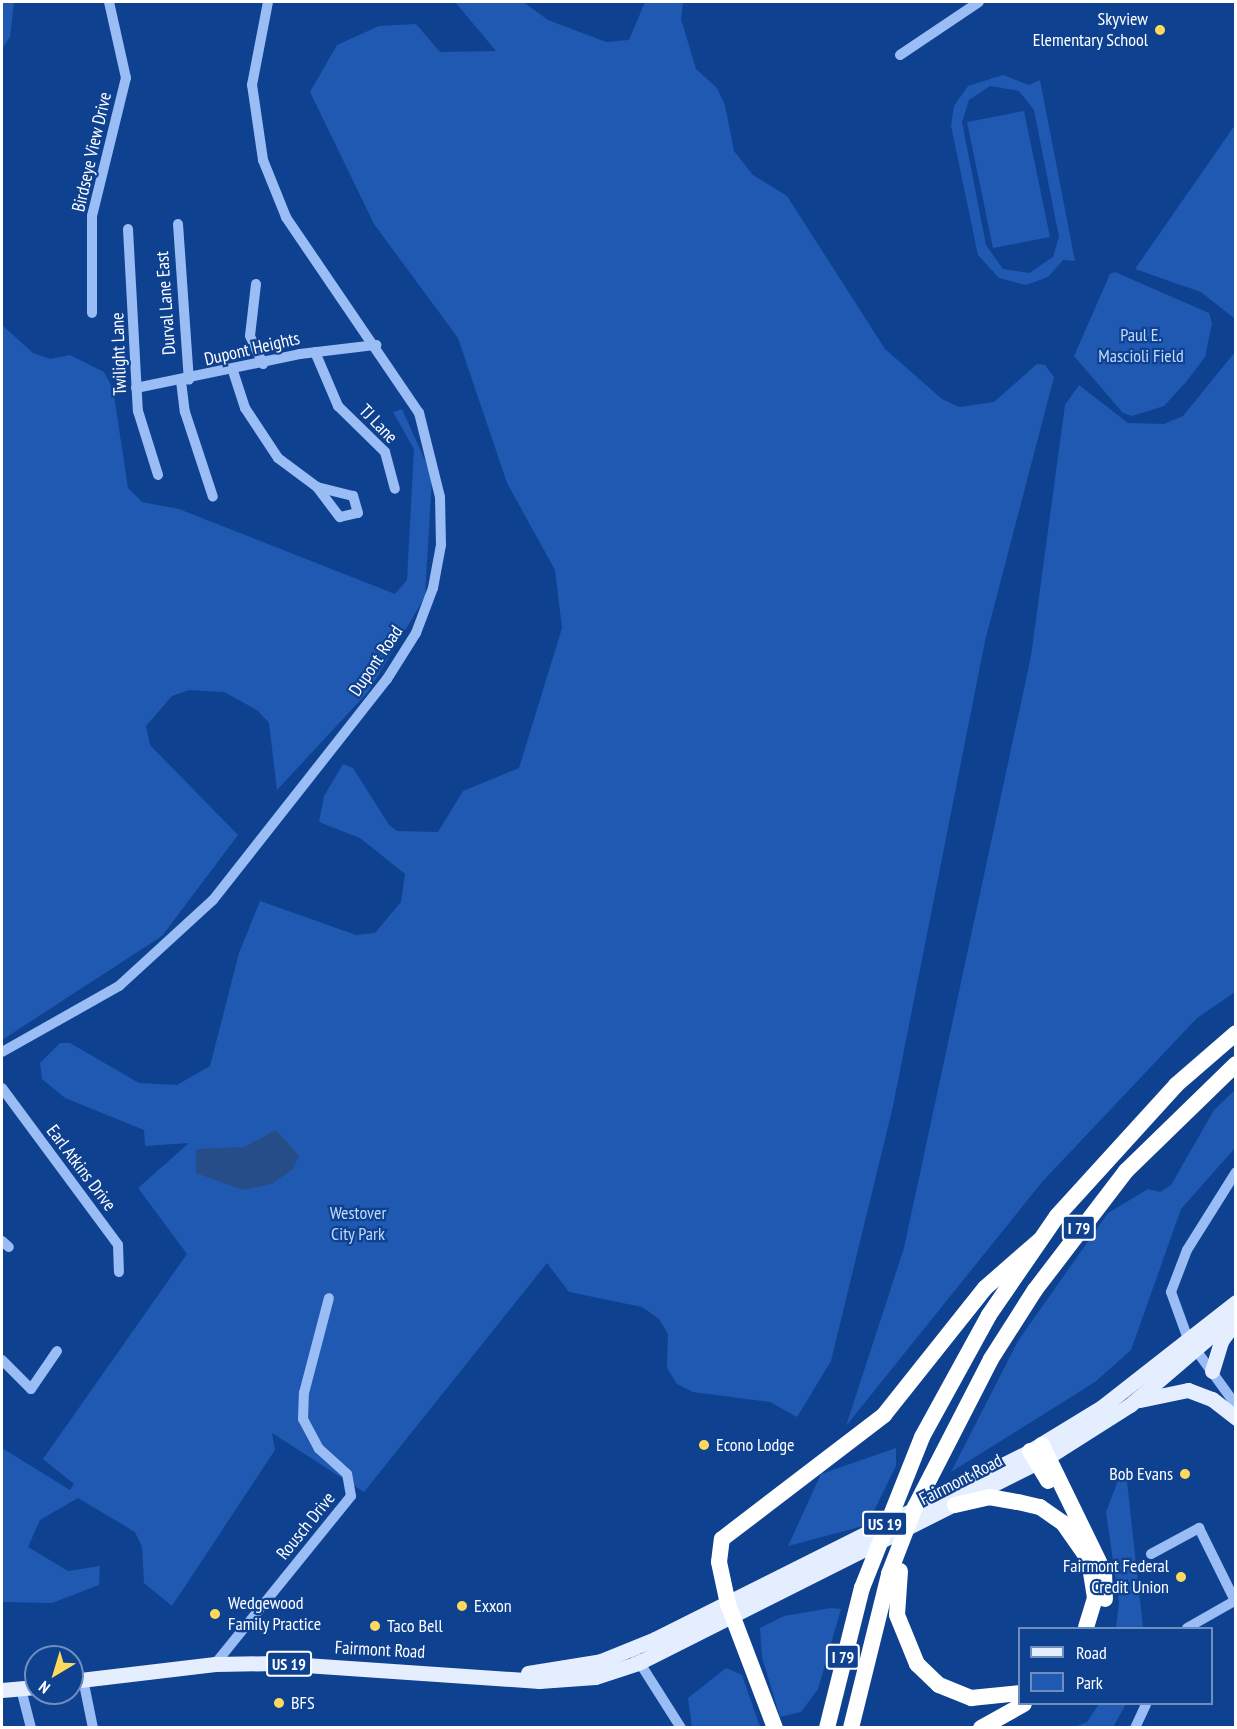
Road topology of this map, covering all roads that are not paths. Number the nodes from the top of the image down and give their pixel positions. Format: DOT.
graph roads {
  1 [pos="109,2"];
  2 [pos="268,2"];
  3 [pos="979,2"];
  4 [pos="900,55"];
  5 [pos="178,224"];
  6 [pos="128,229"];
  7 [pos="256,284"];
  8 [pos="92,313"];
  9 [pos="376,345"];
  10 [pos="315,352"];
  11 [pos="263,364"];
  12 [pos="234,371"];
  13 [pos="185,381"];
  14 [pos="136,388"];
  15 [pos="158,475"];
  16 [pos="317,487"];
  17 [pos="395,489"];
  18 [pos="213,497"];
  19 [pos="1236,1033"];
  20 [pos="2,1052"];
  21 [pos="1236,1064"];
  22 [pos="2,1088"];
  23 [pos="1236,1172"];
  24 [pos="1040,1240"];
  25 [pos="119,1272"];
  26 [pos="329,1298"];
  27 [pos="1236,1302"];
  28 [pos="1236,1314"];
  29 [pos="1236,1322"];
  30 [pos="1191,1344"];
  31 [pos="57,1351"];
  32 [pos="2,1360"];
  33 [pos="1212,1371"];
  34 [pos="1236,1404"];
  35 [pos="1130,1405"];
  36 [pos="1236,1418"];
  37 [pos="1040,1454"];
  38 [pos="955,1505"];
  39 [pos="1151,1554"];
  40 [pos="1089,1560"];
  41 [pos="894,1573"];
  42 [pos="1235,1601"];
  43 [pos="731,1609"];
  44 [pos="1087,1627"];
  45 [pos="1097,1627"];
  46 [pos="1190,1627"];
  47 [pos="636,1656"];
  48 [pos="215,1664"];
  49 [pos="84,1679"];
  50 [pos="24,1688"];
  51 [pos="2,1690"];
  52 [pos="1018,1693"];
  53 [pos="84,1701"];
  54 [pos="29,1705"];
  55 [pos="1022,1705"];
  56 [pos="1146,1705"];
  57 [pos="775,1726"];
  58 [pos="31,1728"];
  59 [pos="93,1728"];
  60 [pos="681,1728"];
  61 [pos="827,1728"];
  62 [pos="851,1728"];
  63 [pos="981,1728"];
  64 [pos="1135,1728"];
  1 -- 8 [label="street, Birdseye View Drive"];
  2 -- 9 [label="street, Dupont Road"];
  3 -- 4 [label="street"];
  5 -- 13 [label="street, Durval Lane East"];
  6 -- 14 [label="street, Twilight Lane"];
  7 -- 11 [label="street"];
  9 -- 10 [label="street, Dupont Heights"];
  9 -- 20 [label="street, Dupont Road"];
  10 -- 11 [label="street, Dupont Heights"];
  10 -- 17 [label="street, TJ Lane"];
  11 -- 12 [label="street, Dupont Heights"];
  12 -- 13 [label="street, Dupont Heights"];
  12 -- 16 [label="street"];
  13 -- 14 [label="street, Dupont Heights"];
  13 -- 18 [label="street, Durval Lane East"];
  14 -- 15 [label="street, Twilight Lane"];
  19 -- 24 [label="highway, I 79"];
  21 -- 41 [label="highway, I 79, bridge"];
  22 -- 25 [label="street, Earl Atkins Drive"];
  23 -- 30 [label="street"];
  24 -- 43 [label="highway"];
  24 -- 61 [label="highway, I 79, bridge"];
  26 -- 48 [label="street, Rousch Drive"];
  27 -- 30 [label="main road, Fairmont Road / US 19"];
  28 -- 30 [label="main road, Fairmont Road / US 19"];
  29 -- 33 [label="main road"];
  30 -- 33 [label="street"];
  30 -- 35 [label="main road, Fairmont Road / US 19"];
  30 -- 37 [label="main road, Fairmont Road / US 19"];
  31 -- 32 [label="street"];
  33 -- 34 [label="street"];
  35 -- 36 [label="main road"];
  35 -- 37 [label="main road, Fairmont Road / US 19"];
  37 -- 38 [label="main road, Fairmont Road / US 19"];
  37 -- 40 [label="highway"];
  37 -- 43 [label="main road, Fairmont Road / US 19"];
  37 -- 45 [label="highway"];
  38 -- 40 [label="highway"];
  38 -- 43 [label="main road, Fairmont Road / US 19"];
  39 -- 42 [label="street"];
  40 -- 44 [label="highway"];
  41 -- 52 [label="highway"];
  41 -- 62 [label="highway, I 79"];
  42 -- 46 [label="street"];
  43 -- 47 [label="main road, Fairmont Road / US 19"];
  43 -- 57 [label="highway"];
  47 -- 48 [label="main road, Fairmont Road / US 19"];
  47 -- 60 [label="street"];
  48 -- 49 [label="main road, Fairmont Road / US 19"];
  50 -- 51 [label="main road"];
  53 -- 59 [label="street"];
  54 -- 58 [label="street"];
  55 -- 63 [label="highway"];
  56 -- 64 [label="street"];
}
